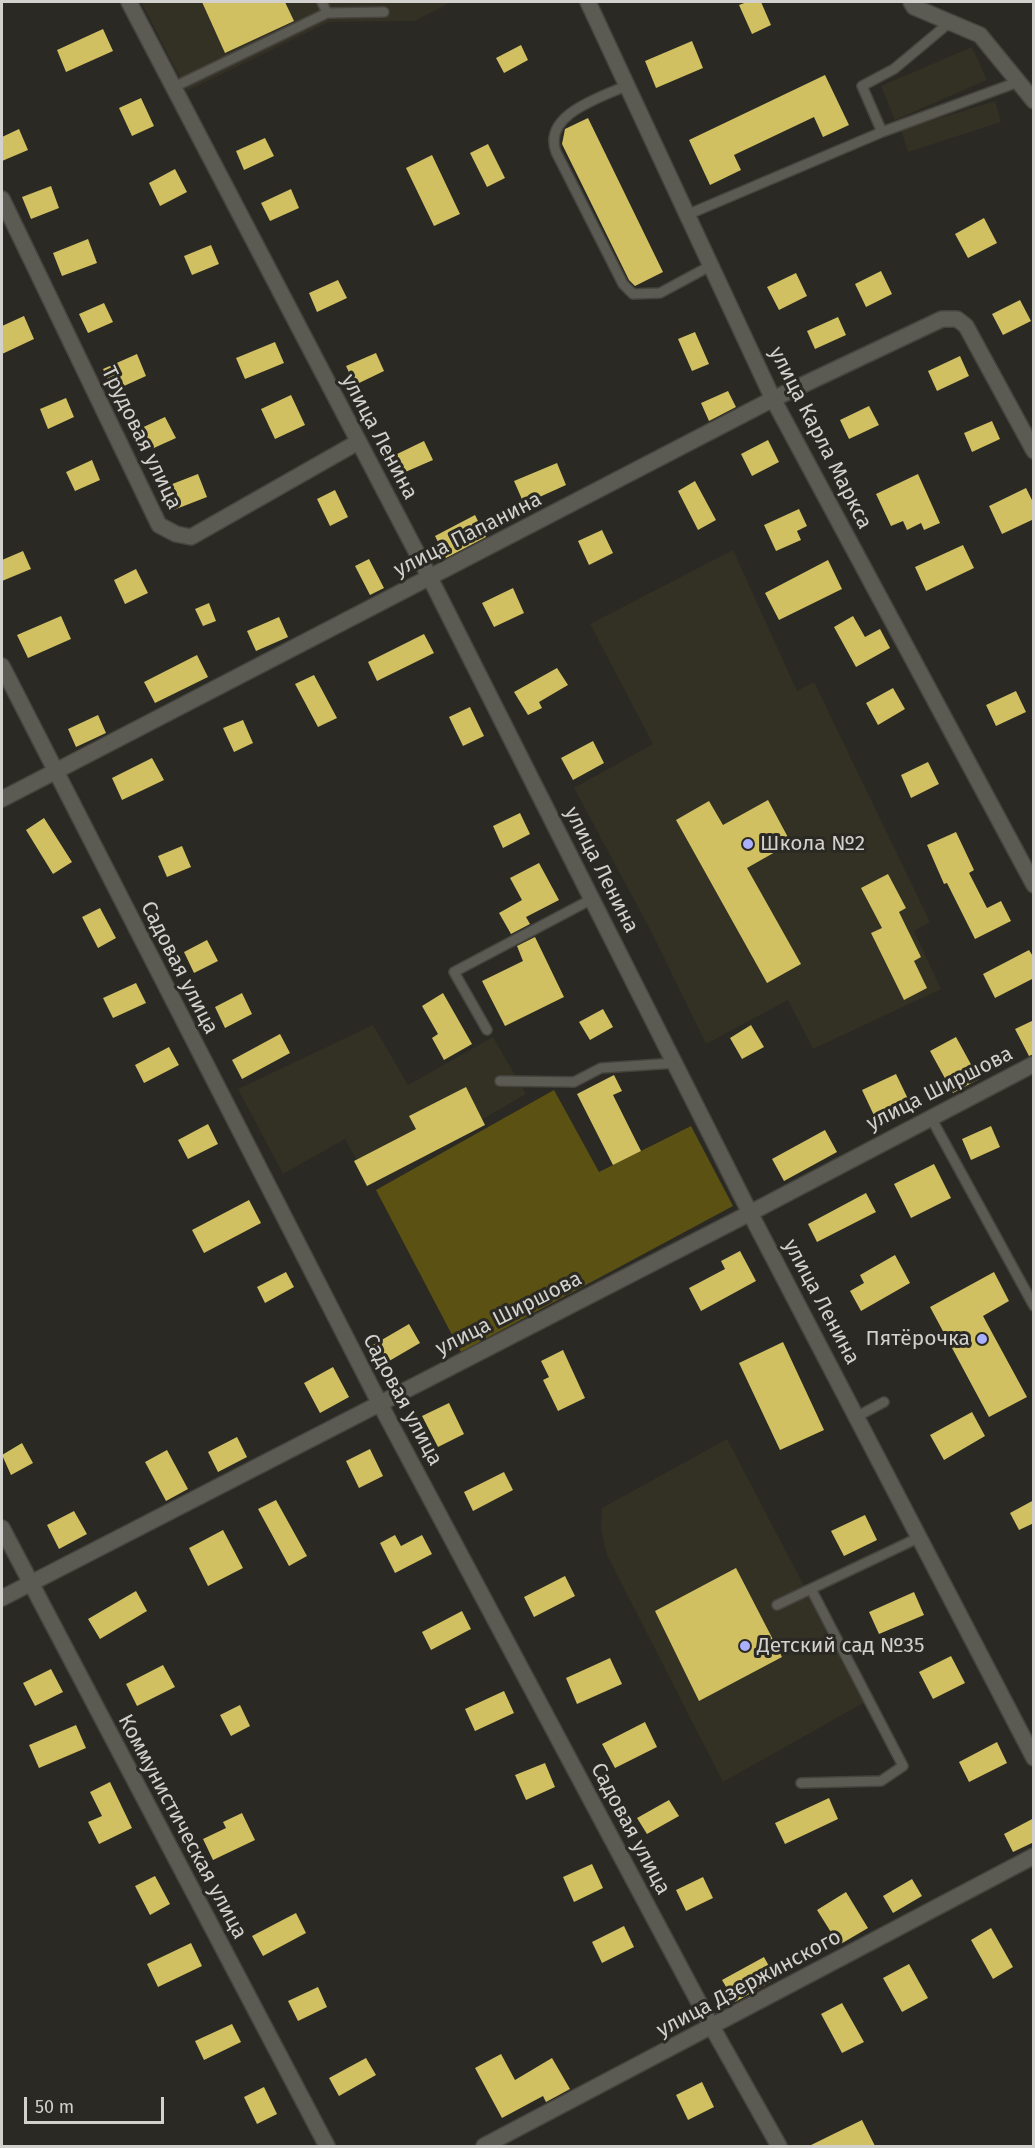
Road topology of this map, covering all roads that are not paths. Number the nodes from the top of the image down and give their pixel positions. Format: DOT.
graph roads {
  1 [pos="129,2"];
  2 [pos="322,2"];
  3 [pos="588,2"];
  4 [pos="910,2"];
  5 [pos="384,12"];
  6 [pos="327,13"];
  7 [pos="949,23"];
  8 [pos="1018,82"];
  9 [pos="628,86"];
  10 [pos="174,87"];
  11 [pos="1034,101"];
  12 [pos="882,132"];
  13 [pos="2,199"];
  14 [pos="689,214"];
  15 [pos="712,265"];
  16 [pos="773,399"];
  17 [pos="358,442"];
  18 [pos="1034,451"];
  19 [pos="430,578"];
  20 [pos="2,666"];
  21 [pos="54,772"];
  22 [pos="2,799"];
  23 [pos="1027,856"];
  24 [pos="1034,885"];
  25 [pos="592,899"];
  26 [pos="487,1030"];
  27 [pos="676,1064"];
  28 [pos="1034,1064"];
  29 [pos="500,1081"];
  30 [pos="930,1116"];
  31 [pos="750,1213"];
  32 [pos="1034,1306"];
  33 [pos="884,1402"];
  34 [pos="380,1404"];
  35 [pos="858,1416"];
  36 [pos="2,1528"];
  37 [pos="920,1537"];
  38 [pos="30,1583"];
  39 [pos="811,1589"];
  40 [pos="2,1598"];
  41 [pos="777,1605"];
  42 [pos="1034,1758"];
  43 [pos="801,1783"];
  44 [pos="1034,1856"];
  45 [pos="712,2027"];
  46 [pos="327,2146"];
  47 [pos="484,2146"];
  48 [pos="779,2146"];
  1 -- 10 [label="street, улица Ленина"];
  2 -- 6 [label="lane"];
  3 -- 9 [label="street, улица Карла Маркса"];
  4 -- 7 [label="street"];
  5 -- 6 [label="lane"];
  6 -- 10 [label="lane"];
  7 -- 8 [label="street"];
  7 -- 12 [label="lane"];
  8 -- 11 [label="street"];
  8 -- 12 [label="lane"];
  9 -- 14 [label="street, улица Карла Маркса"];
  9 -- 15 [label="lane"];
  10 -- 17 [label="street, улица Ленина"];
  12 -- 14 [label="lane"];
  13 -- 17 [label="street, Трудовая улица"];
  14 -- 15 [label="street, улица Карла Маркса"];
  15 -- 16 [label="street, улица Карла Маркса"];
  16 -- 18 [label="street, улица Папанина"];
  16 -- 19 [label="street, улица Папанина"];
  16 -- 23 [label="street, улица Карла Маркса"];
  17 -- 19 [label="street, улица Ленина"];
  19 -- 21 [label="street, улица Папанина"];
  19 -- 25 [label="street, улица Ленина"];
  20 -- 21 [label="street, Садовая улица"];
  21 -- 22 [label="street, улица Папанина"];
  21 -- 34 [label="street, Садовая улица"];
  23 -- 24 [label="street, улица Карла Маркса"];
  25 -- 26 [label="lane"];
  25 -- 27 [label="street, улица Ленина"];
  27 -- 29 [label="lane"];
  27 -- 31 [label="street, улица Ленина"];
  28 -- 30 [label="street, улица Ширшова"];
  30 -- 31 [label="street, улица Ширшова"];
  30 -- 32 [label="lane"];
  31 -- 34 [label="street, улица Ширшова"];
  31 -- 35 [label="street, улица Ленина"];
  33 -- 35 [label="lane"];
  34 -- 38 [label="street, улица Ширшова"];
  34 -- 45 [label="street, Садовая улица"];
  35 -- 37 [label="street, улица Ленина"];
  36 -- 38 [label="street, Коммунистическая улица"];
  37 -- 39 [label="lane"];
  37 -- 42 [label="street, улица Ленина"];
  38 -- 40 [label="street, улица Ширшова"];
  38 -- 46 [label="street, Коммунистическая улица"];
  39 -- 41 [label="lane"];
  39 -- 43 [label="lane"];
  44 -- 45 [label="street, улица Дзержинского"];
  45 -- 47 [label="street, улица Дзержинского"];
  45 -- 48 [label="street, Садовая улица"];
}
